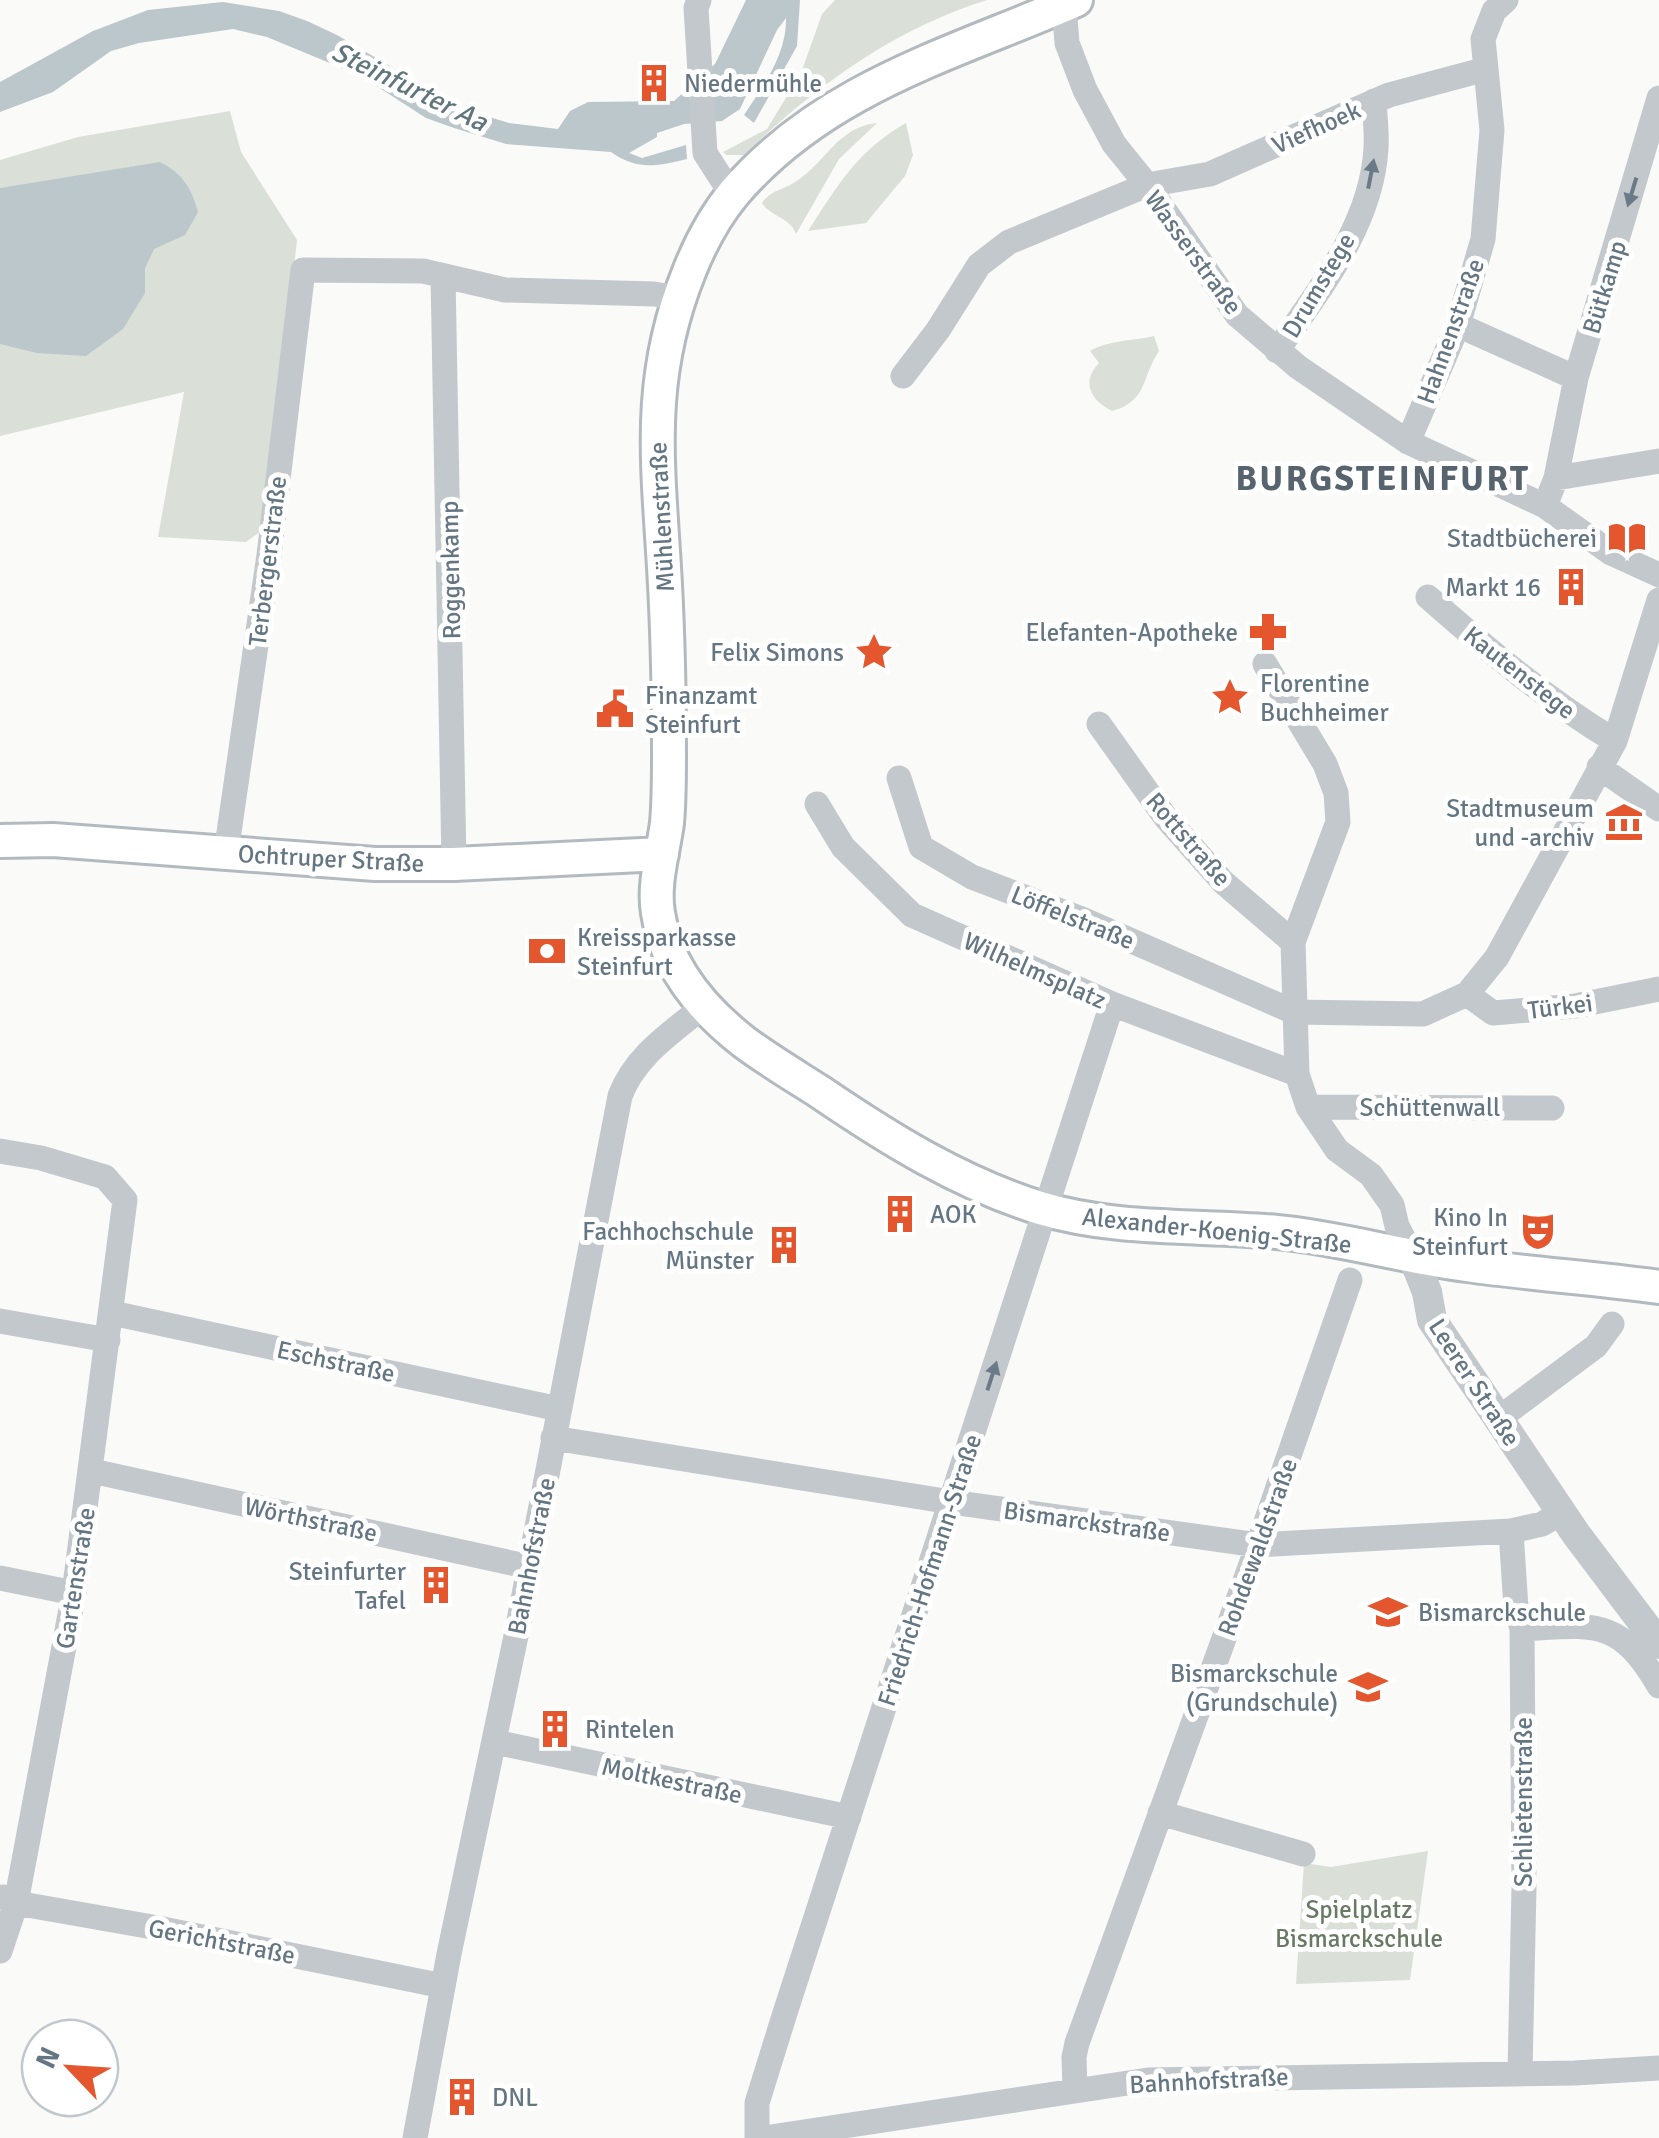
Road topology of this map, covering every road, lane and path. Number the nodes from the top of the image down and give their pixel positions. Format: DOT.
graph roads {
  1 [pos="699,0"];
  2 [pos="1506,0"];
  3 [pos="1068,2"];
  4 [pos="1486,69"];
  5 [pos="1659,98"];
  6 [pos="1374,101"];
  7 [pos="1147,185"];
  8 [pos="732,196"];
  9 [pos="442,276"];
  10 [pos="678,298"];
  11 [pos="1458,325"];
  12 [pos="1277,351"];
  13 [pos="903,376"];
  14 [pos="1576,378"];
  15 [pos="1408,442"];
  16 [pos="1659,461"];
  17 [pos="1556,478"];
  18 [pos="1545,506"];
  19 [pos="1659,575"];
  20 [pos="1428,598"];
  21 [pos="1659,600"];
  22 [pos="1266,664"];
  23 [pos="1099,724"];
  24 [pos="1616,741"];
  25 [pos="1599,767"];
  26 [pos="899,778"];
  27 [pos="817,804"];
  28 [pos="1659,809"];
  29 [pos="0,841"];
  30 [pos="226,853"];
  31 [pos="662,854"];
  32 [pos="454,864"];
  33 [pos="1293,942"];
  34 [pos="1659,990"];
  35 [pos="1467,994"];
  36 [pos="1112,1004"];
  37 [pos="704,1006"];
  38 [pos="1294,1012"];
  39 [pos="1296,1074"];
  40 [pos="1308,1107"];
  41 [pos="1552,1108"];
  42 [pos="0,1150"];
  43 [pos="1046,1210"];
  44 [pos="1413,1257"];
  45 [pos="1350,1280"];
  46 [pos="1659,1287"];
  47 [pos="112,1313"];
  48 [pos="0,1321"];
  49 [pos="1612,1324"];
  50 [pos="108,1340"];
  51 [pos="560,1409"];
  52 [pos="1498,1420"];
  53 [pos="554,1438"];
  54 [pos="92,1471"];
  55 [pos="951,1502"];
  56 [pos="1561,1513"];
  57 [pos="1511,1531"];
  58 [pos="1258,1545"];
  59 [pos="530,1567"];
  60 [pos="0,1578"];
  61 [pos="74,1593"];
  62 [pos="1522,1629"];
  63 [pos="1658,1641"];
  64 [pos="1659,1686"];
  65 [pos="495,1742"];
  66 [pos="1160,1813"];
  67 [pos="849,1817"];
  68 [pos="1303,1854"];
  69 [pos="8,1900"];
  70 [pos="0,1952"];
  71 [pos="444,1986"];
  72 [pos="1659,2068"];
  73 [pos="1520,2073"];
  74 [pos="1076,2090"];
  75 [pos="415,2138"];
  76 [pos="761,2138"];
  1 -- 8 [label="street"];
  2 -- 4 [label="street, Hahnenstraße"];
  3 -- 7 [label="street, Wasserstraße"];
  3 -- 8 [label="main road, Mühlenstraße"];
  4 -- 6 [label="street, Viefhoek"];
  4 -- 11 [label="street, Hahnenstraße"];
  5 -- 14 [label="street, Bütkamp, one-way"];
  6 -- 7 [label="street, Viefhoek"];
  12 -- 6 [label="street, Drumstege, one-way"];
  7 -- 12 [label="street, Wasserstraße"];
  7 -- 13 [label="street, Viefhoek"];
  8 -- 10 [label="main road, Mühlenstraße"];
  9 -- 10 [label="street"];
  9 -- 30 [label="street, Terbergerstraße"];
  9 -- 32 [label="street, Roggenkamp"];
  10 -- 31 [label="main road, Mühlenstraße"];
  11 -- 14 [label="street"];
  11 -- 15 [label="street, Hahnenstraße"];
  12 -- 15 [label="street, Wasserstraße"];
  14 -- 17 [label="street, Bütkamp"];
  15 -- 18 [label="street, Wasserstraße"];
  16 -- 17 [label="street"];
  17 -- 18 [label="street, Bütkamp"];
  18 -- 19 [label="street, Wasserstraße"];
  20 -- 24 [label="street, Kautenstege"];
  21 -- 24 [label="street"];
  22 -- 33 [label="street, Leerer Straße"];
  23 -- 33 [label="street, Rottstraße"];
  24 -- 25 [label="street"];
  25 -- 28 [label="street"];
  25 -- 35 [label="street"];
  26 -- 38 [label="street, Löffelstraße"];
  27 -- 36 [label="street, Wilhelmsplatz"];
  29 -- 30 [label="main road, Ochtruper Straße"];
  30 -- 32 [label="main road, Ochtruper Straße"];
  31 -- 32 [label="main road, Ochtruper Straße"];
  31 -- 37 [label="main road, Alexander-Koenig-Straße"];
  33 -- 38 [label="street, Leerer Straße"];
  34 -- 35 [label="street, Türkei"];
  35 -- 38 [label="street"];
  36 -- 39 [label="street, Wilhelmsplatz"];
  36 -- 43 [label="street, Friedrich-Hofmann-Straße"];
  37 -- 43 [label="main road, Alexander-Koenig-Straße"];
  37 -- 51 [label="street, Bahnhofstraße"];
  38 -- 39 [label="street, Leerer Straße"];
  39 -- 40 [label="street, Leerer Straße"];
  40 -- 41 [label="street, Schüttenwall"];
  40 -- 44 [label="street, Leerer Straße"];
  42 -- 47 [label="street, Gartenstraße"];
  43 -- 44 [label="main road, Alexander-Koenig-Straße"];
  55 -- 43 [label="street, Friedrich-Hofmann-Straße, one-way"];
  44 -- 46 [label="main road, Alexander-Koenig-Straße"];
  44 -- 52 [label="street, Leerer Straße"];
  45 -- 58 [label="street, Rohdewaldstraße"];
  47 -- 50 [label="street, Gartenstraße"];
  47 -- 51 [label="street, Eschstraße"];
  48 -- 50 [label="street"];
  49 -- 52 [label="street"];
  50 -- 54 [label="street, Gartenstraße"];
  51 -- 53 [label="street, Bahnhofstraße"];
  52 -- 56 [label="street, Leerer Straße"];
  53 -- 55 [label="street, Bismarckstraße"];
  53 -- 59 [label="street, Bahnhofstraße"];
  54 -- 59 [label="street, Wörthstraße"];
  54 -- 61 [label="street, Gartenstraße"];
  55 -- 58 [label="street, Bismarckstraße"];
  55 -- 67 [label="street, Friedrich-Hofmann-Straße"];
  56 -- 57 [label="street, Bismarckstraße"];
  56 -- 63 [label="street, Leerer Straße"];
  57 -- 58 [label="street, Bismarckstraße"];
  57 -- 62 [label="street, Schlietenstraße"];
  58 -- 66 [label="street, Rohdewaldstraße"];
  59 -- 65 [label="street, Bahnhofstraße"];
  60 -- 61 [label="street"];
  61 -- 69 [label="street, Gartenstraße"];
  62 -- 64 [label="street"];
  62 -- 73 [label="street, Schlietenstraße"];
  65 -- 67 [label="street, Moltkestraße"];
  65 -- 71 [label="street, Bahnhofstraße"];
  66 -- 68 [label="street"];
  66 -- 74 [label="street, Rohdewaldstraße"];
  67 -- 76 [label="street, Friedrich-Hofmann-Straße"];
  69 -- 70 [label="street, Gartenstraße"];
  69 -- 71 [label="street, Gerichtstraße"];
  71 -- 75 [label="street, Bahnhofstraße"];
  72 -- 73 [label="street, Bahnhofstraße"];
  73 -- 74 [label="street, Bahnhofstraße"];
  74 -- 76 [label="street, Bahnhofstraße"];
}
